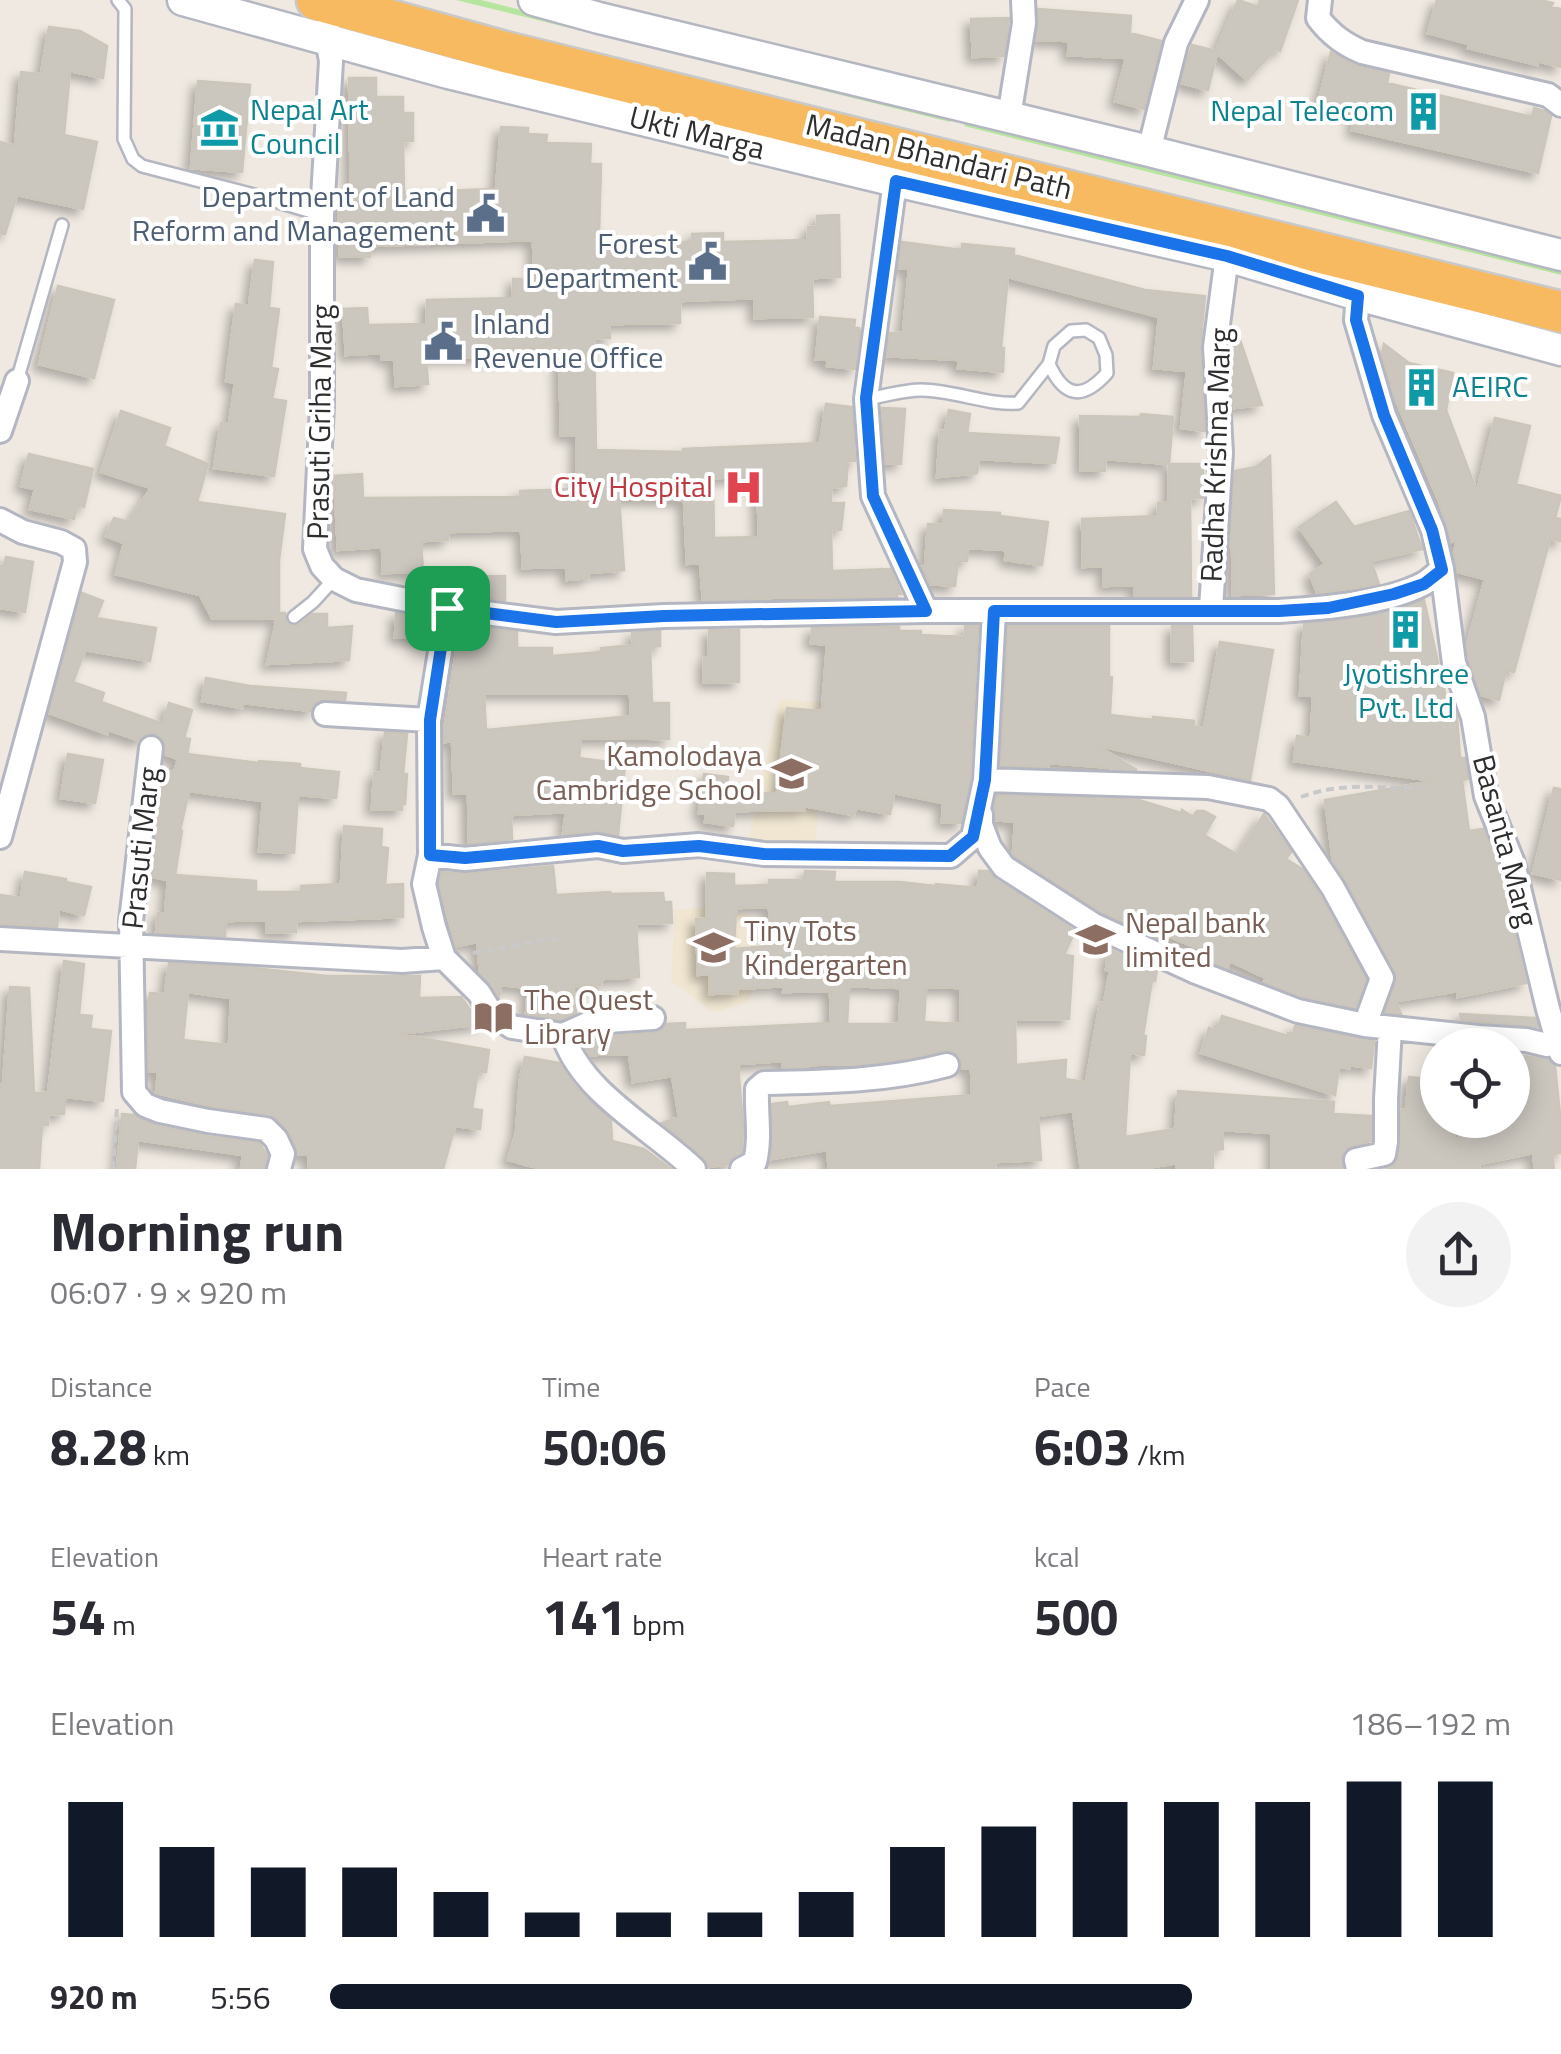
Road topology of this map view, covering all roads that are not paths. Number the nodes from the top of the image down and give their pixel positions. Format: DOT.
graph roads {
  1 [pos="118,0"];
  2 [pos="182,0"];
  3 [pos="409,0"];
  4 [pos="534,0"];
  5 [pos="1023,0"];
  6 [pos="1197,0"];
  7 [pos="1320,0"];
  8 [pos="326,11"];
  9 [pos="1561,105"];
  10 [pos="1009,118"];
  11 [pos="1149,151"];
  12 [pos="896,181"];
  13 [pos="322,215"];
  14 [pos="62,224"];
  15 [pos="1561,255"];
  16 [pos="1227,256"];
  17 [pos="1561,287"];
  18 [pos="1358,296"];
  19 [pos="1561,312"];
  20 [pos="1561,350"];
  21 [pos="1049,364"];
  22 [pos="17,380"];
  23 [pos="866,398"];
  24 [pos="0,431"];
  25 [pos="0,520"];
  26 [pos="1442,570"];
  27 [pos="334,579"];
  28 [pos="447,608"];
  29 [pos="1211,609"];
  30 [pos="926,611"];
  31 [pos="994,611"];
  32 [pos="294,617"];
  33 [pos="325,714"];
  34 [pos="430,720"];
  35 [pos="151,748"];
  36 [pos="982,788"];
  37 [pos="0,837"];
  38 [pos="430,855"];
  39 [pos="0,939"];
  40 [pos="131,947"];
  41 [pos="444,958"];
  42 [pos="1554,1010"];
  43 [pos="653,1018"];
  44 [pos="1365,1025"];
  45 [pos="1390,1028"];
  46 [pos="564,1035"];
  47 [pos="1559,1044"];
  48 [pos="947,1065"];
  49 [pos="286,1164"];
  50 [pos="687,1166"];
  51 [pos="742,1169"];
  52 [pos="1358,1169"];
  1 -- 13 [label="lane"];
  2 -- 8 [label="street, Ukti Marga"];
  3 -- 17 [label="highway, Madan Bhandari Path"];
  4 -- 10 [label="street"];
  5 -- 10 [label="street"];
  6 -- 11 [label="street"];
  7 -- 9 [label="street"];
  8 -- 12 [label="street, Ukti Marga"];
  8 -- 13 [label="street, Prasuti Griha Marg"];
  8 -- 19 [label="highway, Madan Bhandari Path"];
  10 -- 11 [label="street"];
  11 -- 15 [label="street"];
  12 -- 16 [label="street, Ukti Marga"];
  12 -- 23 [label="street"];
  13 -- 27 [label="street, Prasuti Griha Marg"];
  14 -- 22 [label="lane"];
  16 -- 18 [label="street, Ukti Marga"];
  16 -- 29 [label="street, Radha Krishna Marg"];
  18 -- 20 [label="street, Ukti Marga"];
  18 -- 26 [label="street, Basanta Marg"];
  21 -- 21 [label="lane"];
  21 -- 23 [label="lane"];
  22 -- 24 [label="street"];
  23 -- 30 [label="street"];
  25 -- 37 [label="street"];
  26 -- 29 [label="street"];
  26 -- 42 [label="street, Basanta Marg"];
  27 -- 28 [label="street, Prasuti Griha Marg"];
  27 -- 32 [label="lane"];
  28 -- 30 [label="street, Radha Krishna Marg"];
  28 -- 34 [label="street"];
  29 -- 31 [label="street, Radha Krishna Marg"];
  30 -- 31 [label="street, Radha Krishna Marg"];
  31 -- 36 [label="street"];
  33 -- 34 [label="street"];
  34 -- 38 [label="street"];
  35 -- 40 [label="street, Prasuti Marg"];
  36 -- 38 [label="street"];
  36 -- 44 [label="street"];
  36 -- 44 [label="street"];
  38 -- 41 [label="street"];
  39 -- 40 [label="street"];
  40 -- 41 [label="street"];
  40 -- 49 [label="street, Prasuti Marg"];
  41 -- 46 [label="street"];
  42 -- 47 [label="street, Basanta Marg"];
  43 -- 46 [label="street"];
  44 -- 45 [label="street"];
  45 -- 47 [label="street"];
  45 -- 52 [label="street"];
  46 -- 50 [label="street"];
  48 -- 51 [label="street"];
}
